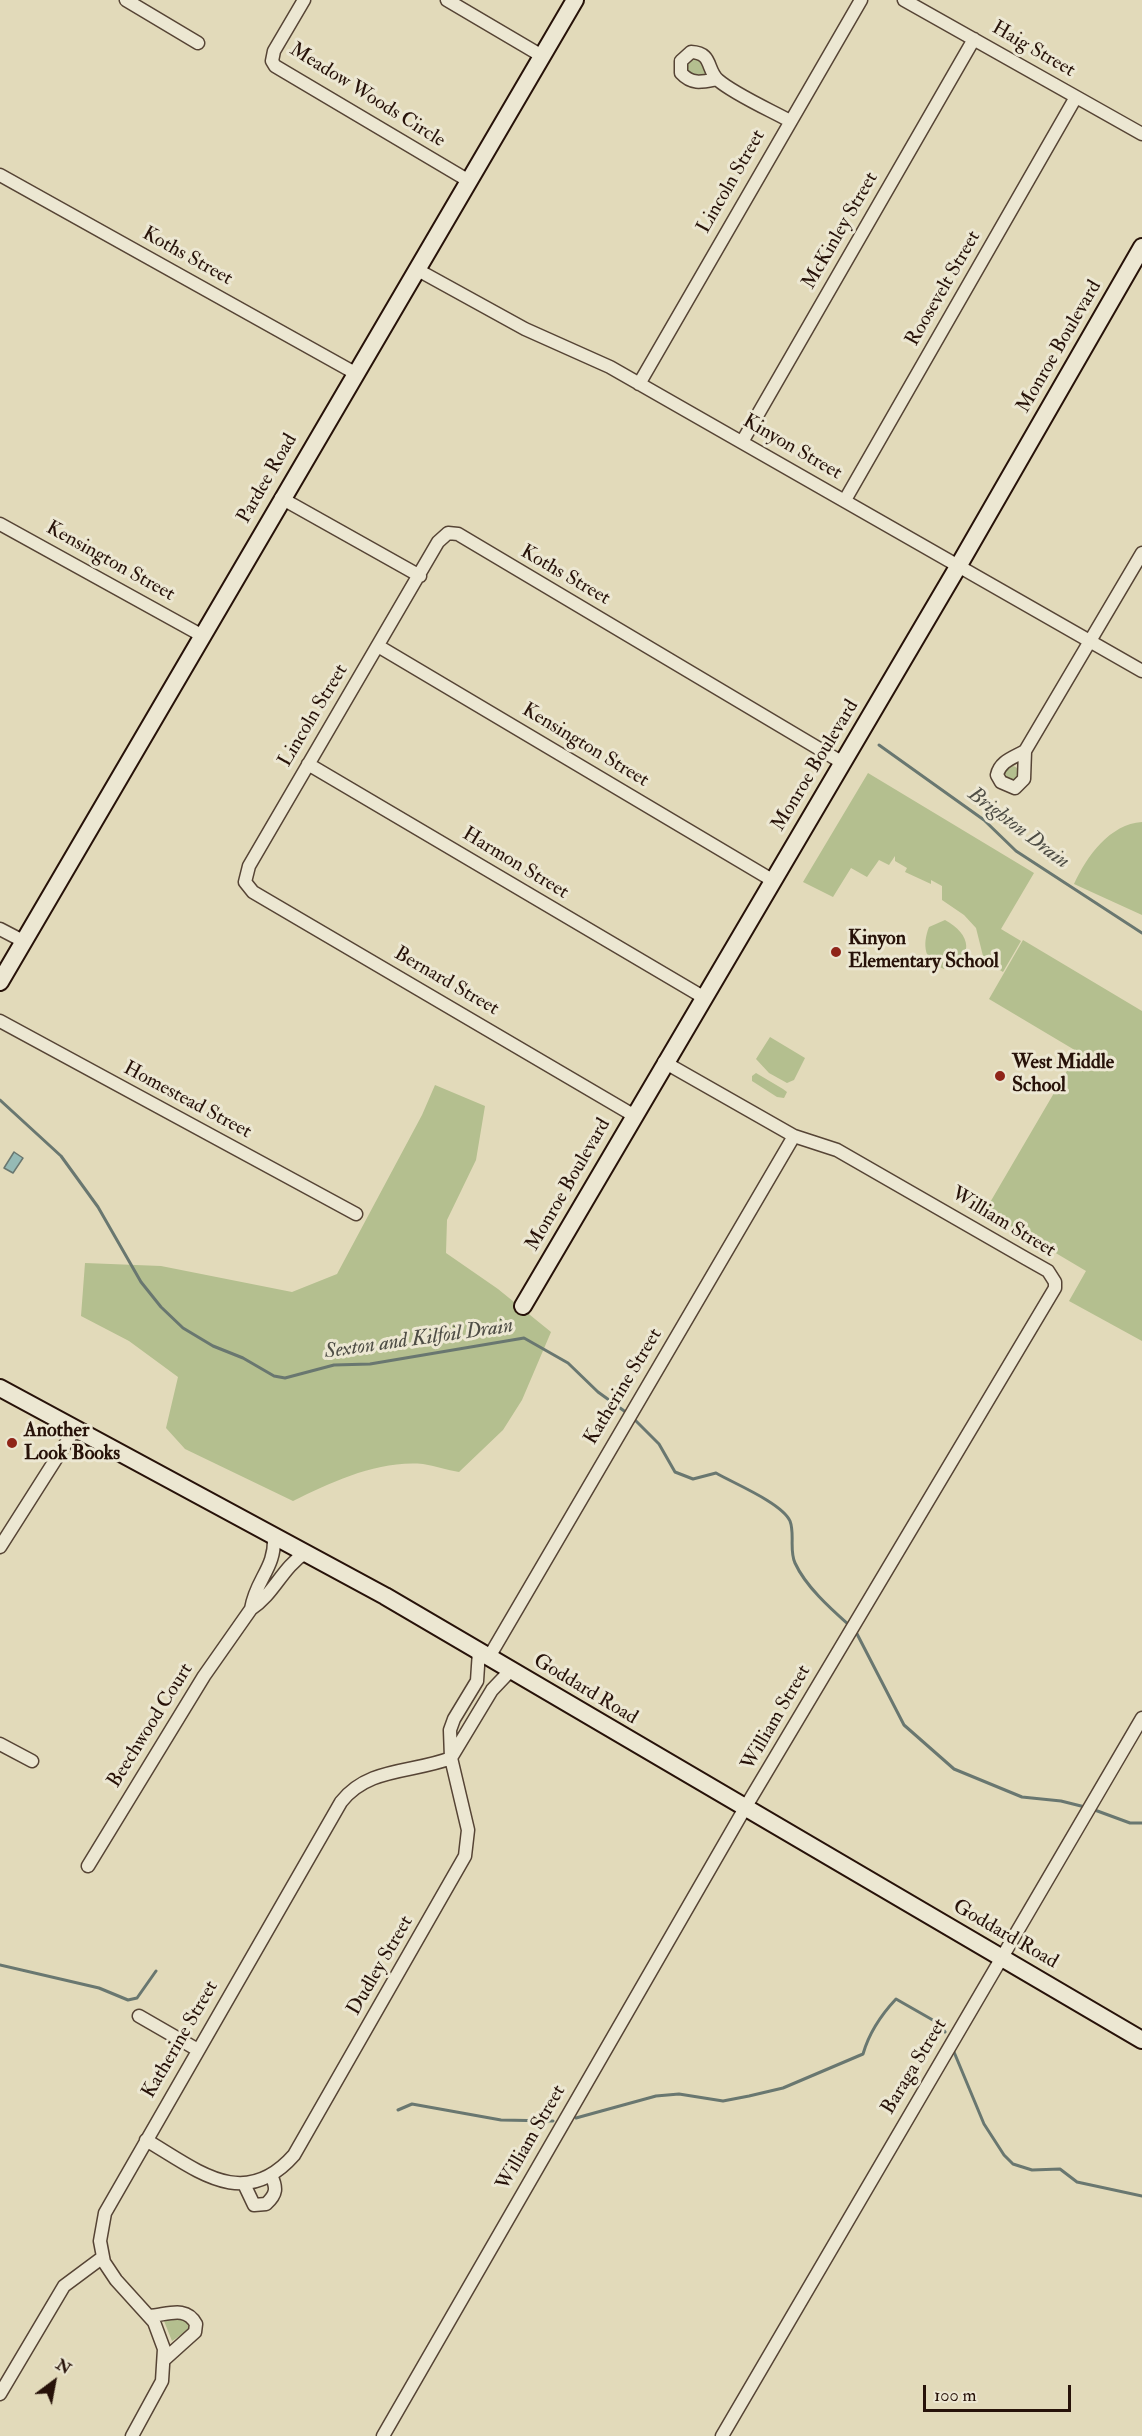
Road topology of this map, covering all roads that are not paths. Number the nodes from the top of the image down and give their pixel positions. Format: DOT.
graph roads {
  1 [pos="304,0"];
  2 [pos="447,0"];
  3 [pos="575,0"];
  4 [pos="861,0"];
  5 [pos="904,0"];
  6 [pos="132,2"];
  7 [pos="974,39"];
  8 [pos="198,43"];
  9 [pos="542,56"];
  10 [pos="717,79"];
  11 [pos="1076,97"];
  12 [pos="790,121"];
  13 [pos="1142,134"];
  14 [pos="0,175"];
  15 [pos="469,181"];
  16 [pos="1142,248"];
  17 [pos="416,269"];
  18 [pos="355,374"];
  19 [pos="639,384"];
  20 [pos="742,442"];
  21 [pos="281,498"];
  22 [pos="845,500"];
  23 [pos="0,524"];
  24 [pos="1142,553"];
  25 [pos="959,565"];
  26 [pos="420,576"];
  27 [pos="201,635"];
  28 [pos="1090,641"];
  29 [pos="378,646"];
  30 [pos="1142,671"];
  31 [pos="1025,751"];
  32 [pos="843,763"];
  33 [pos="308,764"];
  34 [pos="244,878"];
  35 [pos="772,880"];
  36 [pos="0,929"];
  37 [pos="23,941"];
  38 [pos="0,982"];
  39 [pos="703,997"];
  40 [pos="0,1021"];
  41 [pos="664,1062"];
  42 [pos="633,1114"];
  43 [pos="794,1136"];
  44 [pos="356,1214"];
  45 [pos="523,1306"];
  46 [pos="0,1388"];
  47 [pos="75,1429"];
  48 [pos="274,1535"];
  49 [pos="0,1547"];
  50 [pos="305,1553"];
  51 [pos="251,1609"];
  52 [pos="484,1654"];
  53 [pos="511,1670"];
  54 [pos="1142,1718"];
  55 [pos="0,1744"];
  56 [pos="451,1758"];
  57 [pos="32,1761"];
  58 [pos="745,1808"];
  59 [pos="87,1866"];
  60 [pos="1002,1958"];
  61 [pos="139,2016"];
  62 [pos="1142,2040"];
  63 [pos="198,2050"];
  64 [pos="146,2140"];
  65 [pos="271,2175"];
  66 [pos="244,2184"];
  67 [pos="103,2257"];
  68 [pos="149,2316"];
  69 [pos="165,2359"];
  70 [pos="0,2394"];
  71 [pos="132,2436"];
  72 [pos="382,2436"];
  73 [pos="722,2436"];
  1 -- 15 [label="street, Meadow Woods Circle"];
  2 -- 9 [label="street"];
  3 -- 9 [label="main road, Pardee Road"];
  4 -- 12 [label="street, Lincoln Street"];
  5 -- 7 [label="street, Haig Street"];
  6 -- 8 [label="street"];
  7 -- 11 [label="street, Haig Street"];
  7 -- 20 [label="street, McKinley Street"];
  9 -- 15 [label="main road, Pardee Road"];
  10 -- 12 [label="street"];
  11 -- 13 [label="street, Haig Street"];
  11 -- 22 [label="street, Roosevelt Street"];
  12 -- 19 [label="street, Lincoln Street"];
  14 -- 18 [label="street, Koths Street"];
  15 -- 17 [label="main road, Pardee Road"];
  16 -- 25 [label="main road, Monroe Boulevard"];
  17 -- 18 [label="main road, Pardee Road"];
  17 -- 19 [label="street, Kinyon Street"];
  18 -- 21 [label="main road, Pardee Road"];
  19 -- 20 [label="street, Kinyon Street"];
  20 -- 22 [label="street, Kinyon Street"];
  21 -- 26 [label="street"];
  21 -- 27 [label="main road, Pardee Road"];
  22 -- 25 [label="street, Kinyon Street"];
  23 -- 27 [label="street, Kensington Street"];
  24 -- 28 [label="street"];
  25 -- 28 [label="street, Kinyon Street"];
  25 -- 32 [label="main road, Monroe Boulevard"];
  26 -- 29 [label="street, Lincoln Street"];
  26 -- 32 [label="street, Koths Street"];
  27 -- 37 [label="main road, Pardee Road"];
  28 -- 30 [label="street, Kinyon Street"];
  28 -- 31 [label="street"];
  29 -- 33 [label="street, Lincoln Street"];
  29 -- 35 [label="street, Kensington Street"];
  32 -- 35 [label="main road, Monroe Boulevard"];
  33 -- 34 [label="street, Lincoln Street"];
  33 -- 39 [label="street, Harmon Street"];
  34 -- 42 [label="street, Bernard Street"];
  35 -- 39 [label="main road, Monroe Boulevard"];
  36 -- 37 [label="street"];
  37 -- 38 [label="main road, Pardee Road"];
  39 -- 41 [label="main road, Monroe Boulevard"];
  40 -- 44 [label="street, Homestead Street"];
  41 -- 42 [label="main road, Monroe Boulevard"];
  41 -- 43 [label="street"];
  42 -- 45 [label="main road, Monroe Boulevard"];
  43 -- 52 [label="street, Katherine Street"];
  43 -- 58 [label="street, William Street"];
  46 -- 47 [label="main road, Goddard Road"];
  47 -- 48 [label="main road, Goddard Road"];
  47 -- 49 [label="street"];
  48 -- 50 [label="main road, Goddard Road"];
  48 -- 51 [label="street, Beechwood Court"];
  50 -- 51 [label="street, Beechwood Court"];
  50 -- 52 [label="main road, Goddard Road"];
  51 -- 59 [label="street, Beechwood Court"];
  52 -- 53 [label="main road, Goddard Road"];
  52 -- 56 [label="street, Katherine Street"];
  53 -- 56 [label="street"];
  53 -- 58 [label="main road, Goddard Road"];
  54 -- 60 [label="street, Baraga Street"];
  55 -- 57 [label="street"];
  56 -- 63 [label="street, Katherine Street"];
  56 -- 65 [label="street, Dudley Street"];
  58 -- 60 [label="main road, Goddard Road"];
  58 -- 72 [label="street, William Street"];
  60 -- 62 [label="main road, Goddard Road"];
  60 -- 73 [label="street, Baraga Street"];
  61 -- 63 [label="street"];
  63 -- 64 [label="street, Katherine Street"];
  64 -- 66 [label="street, Dudley Street"];
  64 -- 67 [label="street, Katherine Street"];
  65 -- 66 [label="street, Dudley Street"];
  65 -- 66 [label="street"];
  67 -- 68 [label="street"];
  67 -- 70 [label="street"];
  68 -- 69 [label="street"];
  68 -- 69 [label="street"];
  69 -- 71 [label="street"];
}
